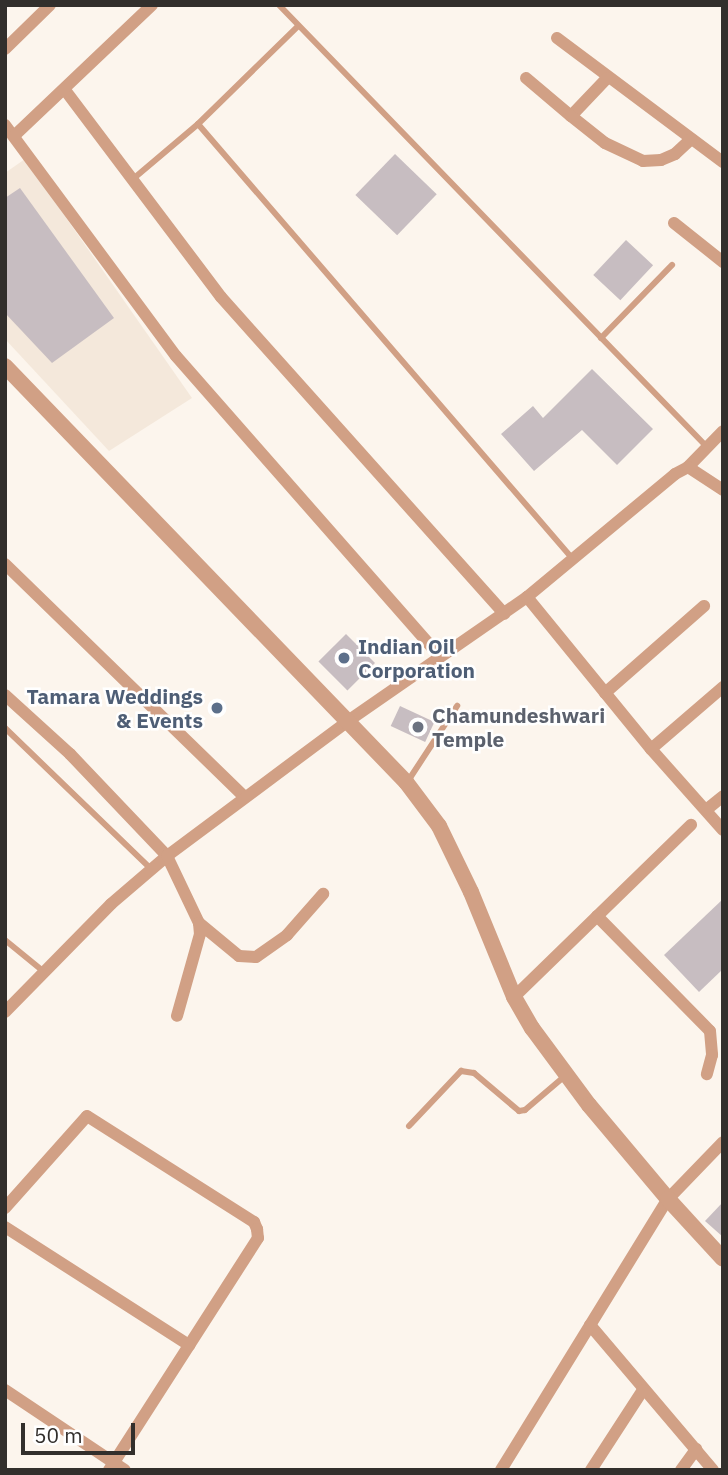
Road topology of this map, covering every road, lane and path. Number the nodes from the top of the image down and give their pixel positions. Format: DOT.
graph roads {
  1 [pos="50,5"];
  2 [pos="152,5"];
  3 [pos="279,5"];
  4 [pos="298,26"];
  5 [pos="557,38"];
  6 [pos="5,49"];
  7 [pos="526,78"];
  8 [pos="607,78"];
  9 [pos="65,90"];
  10 [pos="571,116"];
  11 [pos="198,124"];
  12 [pos="5,125"];
  13 [pos="14,136"];
  14 [pos="691,139"];
  15 [pos="723,162"];
  16 [pos="132,179"];
  17 [pos="674,223"];
  18 [pos="723,262"];
  19 [pos="673,265"];
  20 [pos="601,338"];
  21 [pos="5,366"];
  22 [pos="723,431"];
  23 [pos="708,448"];
  24 [pos="688,467"];
  25 [pos="723,490"];
  26 [pos="573,560"];
  27 [pos="5,564"];
  28 [pos="527,597"];
  29 [pos="704,606"];
  30 [pos="504,614"];
  31 [pos="440,656"];
  32 [pos="723,687"];
  33 [pos="605,693"];
  34 [pos="5,695"];
  35 [pos="457,706"];
  36 [pos="348,721"];
  37 [pos="5,728"];
  38 [pos="651,749"];
  39 [pos="407,782"];
  40 [pos="723,796"];
  41 [pos="245,797"];
  42 [pos="706,810"];
  43 [pos="691,825"];
  44 [pos="723,830"];
  45 [pos="167,856"];
  46 [pos="152,871"];
  47 [pos="323,894"];
  48 [pos="597,916"];
  49 [pos="199,923"];
  50 [pos="5,940"];
  51 [pos="43,971"];
  52 [pos="514,997"];
  53 [pos="5,1012"];
  54 [pos="177,1016"];
  55 [pos="707,1073"];
  56 [pos="566,1075"];
  57 [pos="409,1126"];
  58 [pos="723,1142"];
  59 [pos="668,1199"];
  60 [pos="5,1208"];
  61 [pos="5,1227"];
  62 [pos="721,1254"];
  63 [pos="590,1325"];
  64 [pos="189,1345"];
  65 [pos="5,1390"];
  66 [pos="643,1390"];
  67 [pos="696,1449"];
  68 [pos="116,1467"];
  69 [pos="501,1470"];
  70 [pos="591,1470"];
  71 [pos="681,1470"];
  72 [pos="713,1470"];
  1 -- 6 [label="street"];
  2 -- 9 [label="street"];
  3 -- 4 [label="lane"];
  4 -- 11 [label="lane"];
  4 -- 20 [label="lane"];
  5 -- 8 [label="street"];
  7 -- 10 [label="street"];
  8 -- 10 [label="street"];
  8 -- 14 [label="street"];
  9 -- 13 [label="street"];
  9 -- 16 [label="street"];
  10 -- 14 [label="street"];
  11 -- 16 [label="lane"];
  11 -- 26 [label="lane"];
  12 -- 13 [label="street"];
  13 -- 31 [label="street"];
  14 -- 15 [label="street"];
  16 -- 30 [label="street"];
  17 -- 18 [label="street"];
  19 -- 20 [label="lane"];
  20 -- 23 [label="lane"];
  21 -- 36 [label="street"];
  22 -- 23 [label="street"];
  23 -- 24 [label="street"];
  24 -- 25 [label="street"];
  24 -- 26 [label="street"];
  26 -- 28 [label="street"];
  27 -- 41 [label="street"];
  28 -- 30 [label="street"];
  28 -- 33 [label="street"];
  29 -- 33 [label="street"];
  30 -- 31 [label="street"];
  31 -- 36 [label="street"];
  32 -- 38 [label="street"];
  33 -- 38 [label="street"];
  34 -- 45 [label="street"];
  35 -- 39 [label="lane"];
  36 -- 39 [label="street"];
  36 -- 41 [label="street"];
  37 -- 46 [label="lane"];
  38 -- 42 [label="street"];
  39 -- 52 [label="street"];
  40 -- 42 [label="street"];
  41 -- 45 [label="street"];
  42 -- 44 [label="street"];
  43 -- 48 [label="street"];
  45 -- 46 [label="street"];
  45 -- 49 [label="street"];
  46 -- 51 [label="street"];
  47 -- 49 [label="street"];
  48 -- 52 [label="street"];
  48 -- 55 [label="street"];
  49 -- 54 [label="street"];
  50 -- 51 [label="lane"];
  51 -- 53 [label="street"];
  52 -- 56 [label="street"];
  56 -- 57 [label="lane"];
  56 -- 59 [label="street"];
  58 -- 59 [label="street"];
  59 -- 62 [label="street"];
  59 -- 63 [label="street"];
  60 -- 64 [label="street"];
  61 -- 64 [label="street"];
  63 -- 66 [label="street"];
  63 -- 69 [label="street"];
  64 -- 68 [label="street"];
  65 -- 68 [label="street"];
  66 -- 67 [label="street"];
  66 -- 70 [label="street"];
  67 -- 71 [label="street"];
  67 -- 72 [label="street"];
}
